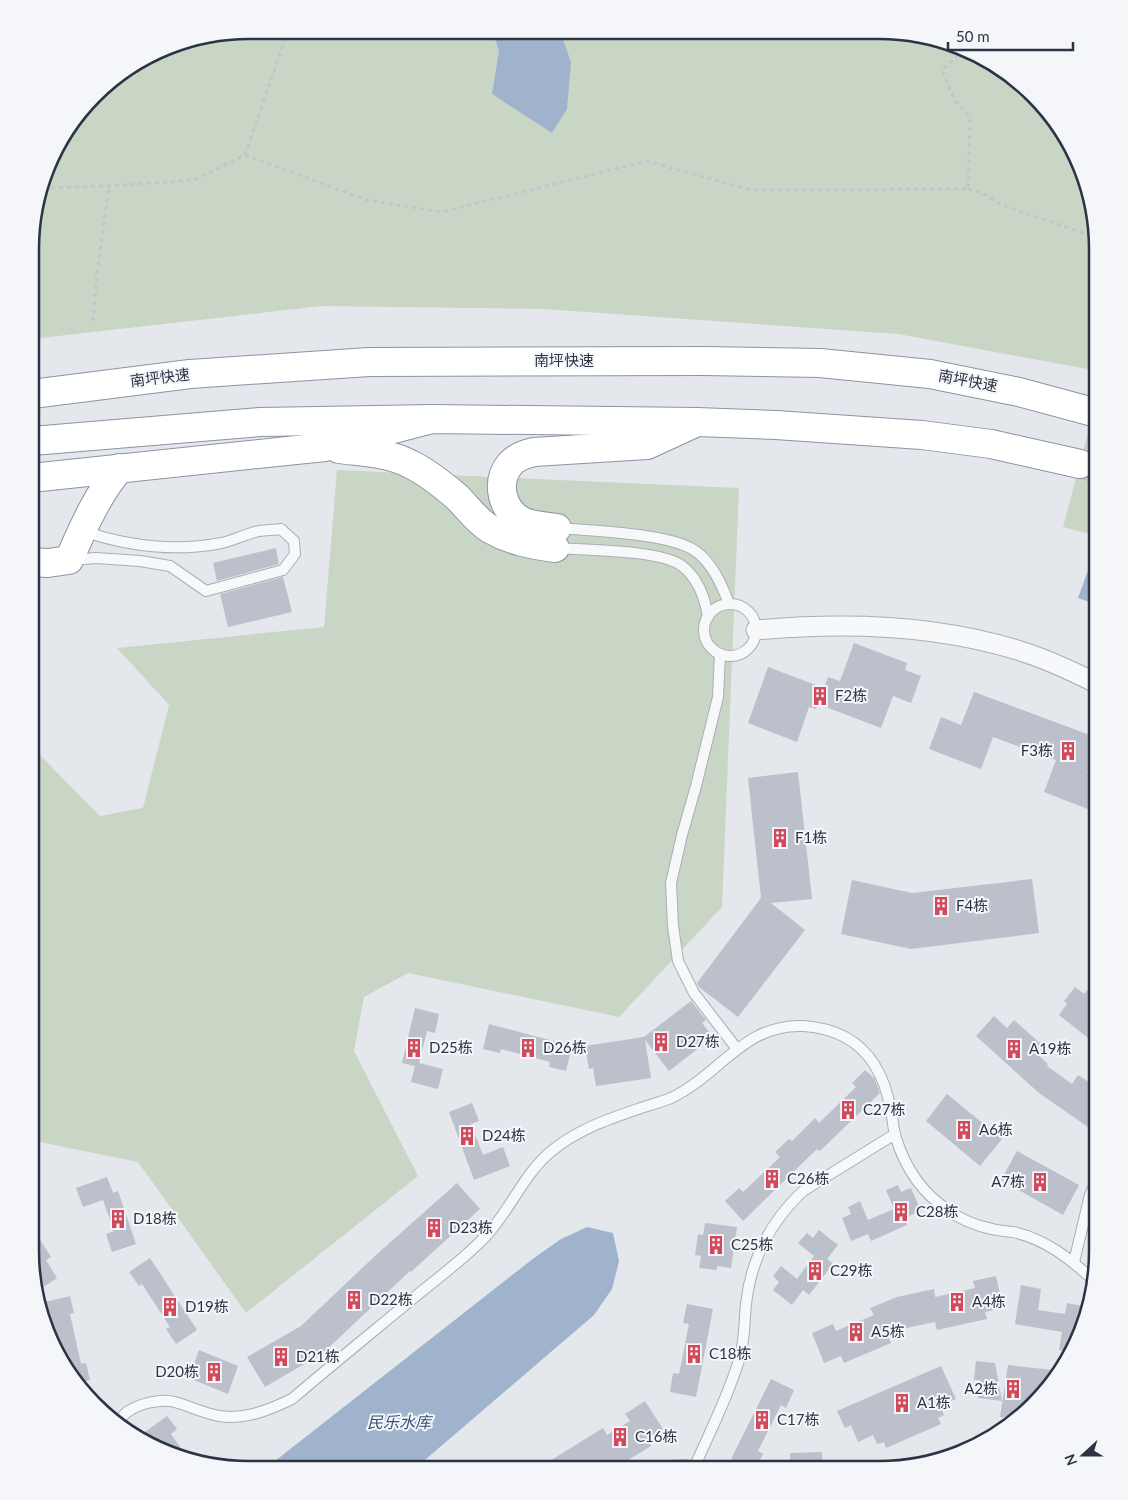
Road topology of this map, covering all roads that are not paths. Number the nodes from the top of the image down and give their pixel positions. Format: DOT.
graph roads {
  1 [pos="39,393"];
  2 [pos="1089,411"];
  3 [pos="432,419"];
  4 [pos="696,422"];
  5 [pos="39,440"];
  6 [pos="326,446"];
  7 [pos="1080,464"];
  8 [pos="120,468"];
  9 [pos="39,477"];
  10 [pos="81,531"];
  11 [pos="556,538"];
  12 [pos="68,560"];
  13 [pos="39,562"];
  14 [pos="729,604"];
  15 [pos="708,617"];
  16 [pos="756,630"];
  17 [pos="720,654"];
  18 [pos="1089,680"];
  19 [pos="737,1049"];
  20 [pos="895,1134"];
  21 [pos="1089,1199"];
  22 [pos="1074,1262"];
  23 [pos="1088,1275"];
  24 [pos="121,1418"];
  25 [pos="703,1461"];
  1 -- 2 [label="highway, 南坪快速"];
  3 -- 4 [label="highway"];
  3 -- 5 [label="highway"];
  3 -- 6 [label="highway"];
  4 -- 7 [label="highway"];
  4 -- 11 [label="highway"];
  6 -- 8 [label="highway"];
  6 -- 11 [label="highway"];
  8 -- 9 [label="highway"];
  8 -- 10 [label="highway"];
  10 -- 12 [label="highway"];
  10 -- 12 [label="lane"];
  11 -- 14 [label="lane"];
  11 -- 15 [label="lane"];
  12 -- 13 [label="highway"];
  14 -- 15 [label="lane"];
  14 -- 16 [label="lane"];
  15 -- 17 [label="lane"];
  16 -- 17 [label="lane"];
  16 -- 18 [label="street"];
  17 -- 19 [label="lane"];
  19 -- 20 [label="lane"];
  19 -- 24 [label="lane"];
  20 -- 22 [label="lane"];
  20 -- 25 [label="lane"];
  21 -- 22 [label="lane"];
  22 -- 23 [label="lane"];
}
